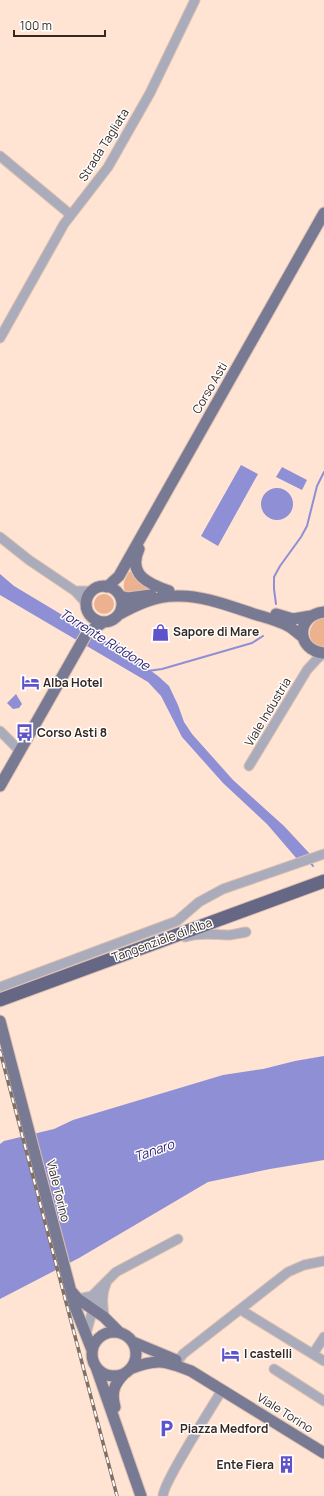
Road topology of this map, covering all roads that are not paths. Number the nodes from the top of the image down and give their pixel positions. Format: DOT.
graph roads {
  1 [pos="195,0"];
  2 [pos="0,156"];
  3 [pos="324,213"];
  4 [pos="70,215"];
  5 [pos="0,338"];
  6 [pos="192,446"];
  7 [pos="0,537"];
  8 [pos="119,576"];
  9 [pos="107,587"];
  10 [pos="75,591"];
  11 [pos="92,591"];
  12 [pos="169,591"];
  13 [pos="119,595"];
  14 [pos="88,608"];
  15 [pos="324,612"];
  16 [pos="118,615"];
  17 [pos="311,616"];
  18 [pos="104,622"];
  19 [pos="87,634"];
  20 [pos="303,638"];
  21 [pos="310,648"];
  22 [pos="324,653"];
  23 [pos="307,670"];
  24 [pos="0,731"];
  25 [pos="20,751"];
  26 [pos="249,766"];
  27 [pos="1,784"];
  28 [pos="324,854"];
  29 [pos="324,872"];
  30 [pos="324,880"];
  31 [pos="211,918"];
  32 [pos="246,932"];
  33 [pos="0,987"];
  34 [pos="0,991"];
  35 [pos="0,1000"];
  36 [pos="0,1005"];
  37 [pos="0,1022"];
  38 [pos="178,1239"];
  39 [pos="324,1261"];
  40 [pos="110,1278"];
  41 [pos="69,1284"];
  42 [pos="98,1291"];
  43 [pos="78,1299"];
  44 [pos="92,1308"];
  45 [pos="241,1310"];
  46 [pos="104,1317"];
  47 [pos="119,1332"];
  48 [pos="86,1334"];
  49 [pos="324,1337"];
  50 [pos="133,1342"];
  51 [pos="92,1350"];
  52 [pos="313,1354"];
  53 [pos="178,1361"];
  54 [pos="324,1361"];
  55 [pos="96,1367"];
  56 [pos="274,1369"];
  57 [pos="127,1371"];
  58 [pos="191,1371"];
  59 [pos="222,1390"];
  60 [pos="324,1401"];
  61 [pos="324,1453"];
  62 [pos="132,1471"];
  63 [pos="140,1496"];
  64 [pos="163,1496"];
  1 -- 4 [label="street, Strada Tagliata"];
  2 -- 4 [label="street"];
  3 -- 6 [label="main road, Corso Asti"];
  4 -- 5 [label="street, Strada Tagliata"];
  6 -- 8 [label="main road, Corso Asti"];
  6 -- 12 [label="main road"];
  7 -- 10 [label="street"];
  8 -- 9 [label="main road"];
  8 -- 13 [label="main road"];
  9 -- 11 [label="main road"];
  9 -- 13 [label="main road"];
  10 -- 11 [label="street"];
  10 -- 14 [label="street"];
  11 -- 14 [label="main road"];
  12 -- 13 [label="main road"];
  12 -- 17 [label="main road"];
  13 -- 16 [label="main road"];
  14 -- 18 [label="main road"];
  14 -- 19 [label="main road"];
  15 -- 17 [label="main road"];
  16 -- 18 [label="main road"];
  16 -- 20 [label="main road"];
  17 -- 20 [label="main road"];
  18 -- 19 [label="main road"];
  19 -- 25 [label="main road"];
  20 -- 21 [label="main road"];
  21 -- 22 [label="main road"];
  21 -- 23 [label="street, Viale Industria"];
  22 -- 23 [label="street, Viale Industria"];
  23 -- 26 [label="street, Viale Industria"];
  24 -- 25 [label="street"];
  25 -- 27 [label="main road"];
  28 -- 33 [label="street"];
  29 -- 31 [label="highway, Tangenziale di Alba"];
  30 -- 31 [label="highway, Tangenziale di Alba"];
  31 -- 34 [label="highway, Tangenziale di Alba"];
  31 -- 35 [label="highway, Tangenziale di Alba"];
  32 -- 36 [label="street"];
  37 -- 41 [label="main road, Viale Torino"];
  38 -- 40 [label="street"];
  39 -- 45 [label="street"];
  40 -- 42 [label="street"];
  40 -- 46 [label="street"];
  41 -- 43 [label="main road, Viale Torino"];
  41 -- 48 [label="main road, Viale Torino"];
  42 -- 43 [label="street"];
  42 -- 44 [label="street"];
  43 -- 44 [label="main road, Viale Torino"];
  44 -- 46 [label="main road, Viale Torino"];
  44 -- 48 [label="street"];
  45 -- 52 [label="street"];
  45 -- 53 [label="street"];
  46 -- 47 [label="main road, Viale Torino"];
  47 -- 50 [label="main road"];
  47 -- 51 [label="main road"];
  48 -- 51 [label="main road, Viale Torino"];
  49 -- 52 [label="street"];
  50 -- 53 [label="main road, Viale Torino"];
  50 -- 57 [label="main road"];
  51 -- 55 [label="main road"];
  52 -- 54 [label="street"];
  53 -- 58 [label="main road, Viale Torino"];
  55 -- 57 [label="main road"];
  55 -- 62 [label="main road"];
  56 -- 60 [label="street"];
  57 -- 58 [label="main road, Viale Torino"];
  57 -- 62 [label="main road"];
  58 -- 59 [label="main road, Viale Torino"];
  59 -- 61 [label="main road, Viale Torino"];
  59 -- 64 [label="street"];
  62 -- 63 [label="main road"];
}
